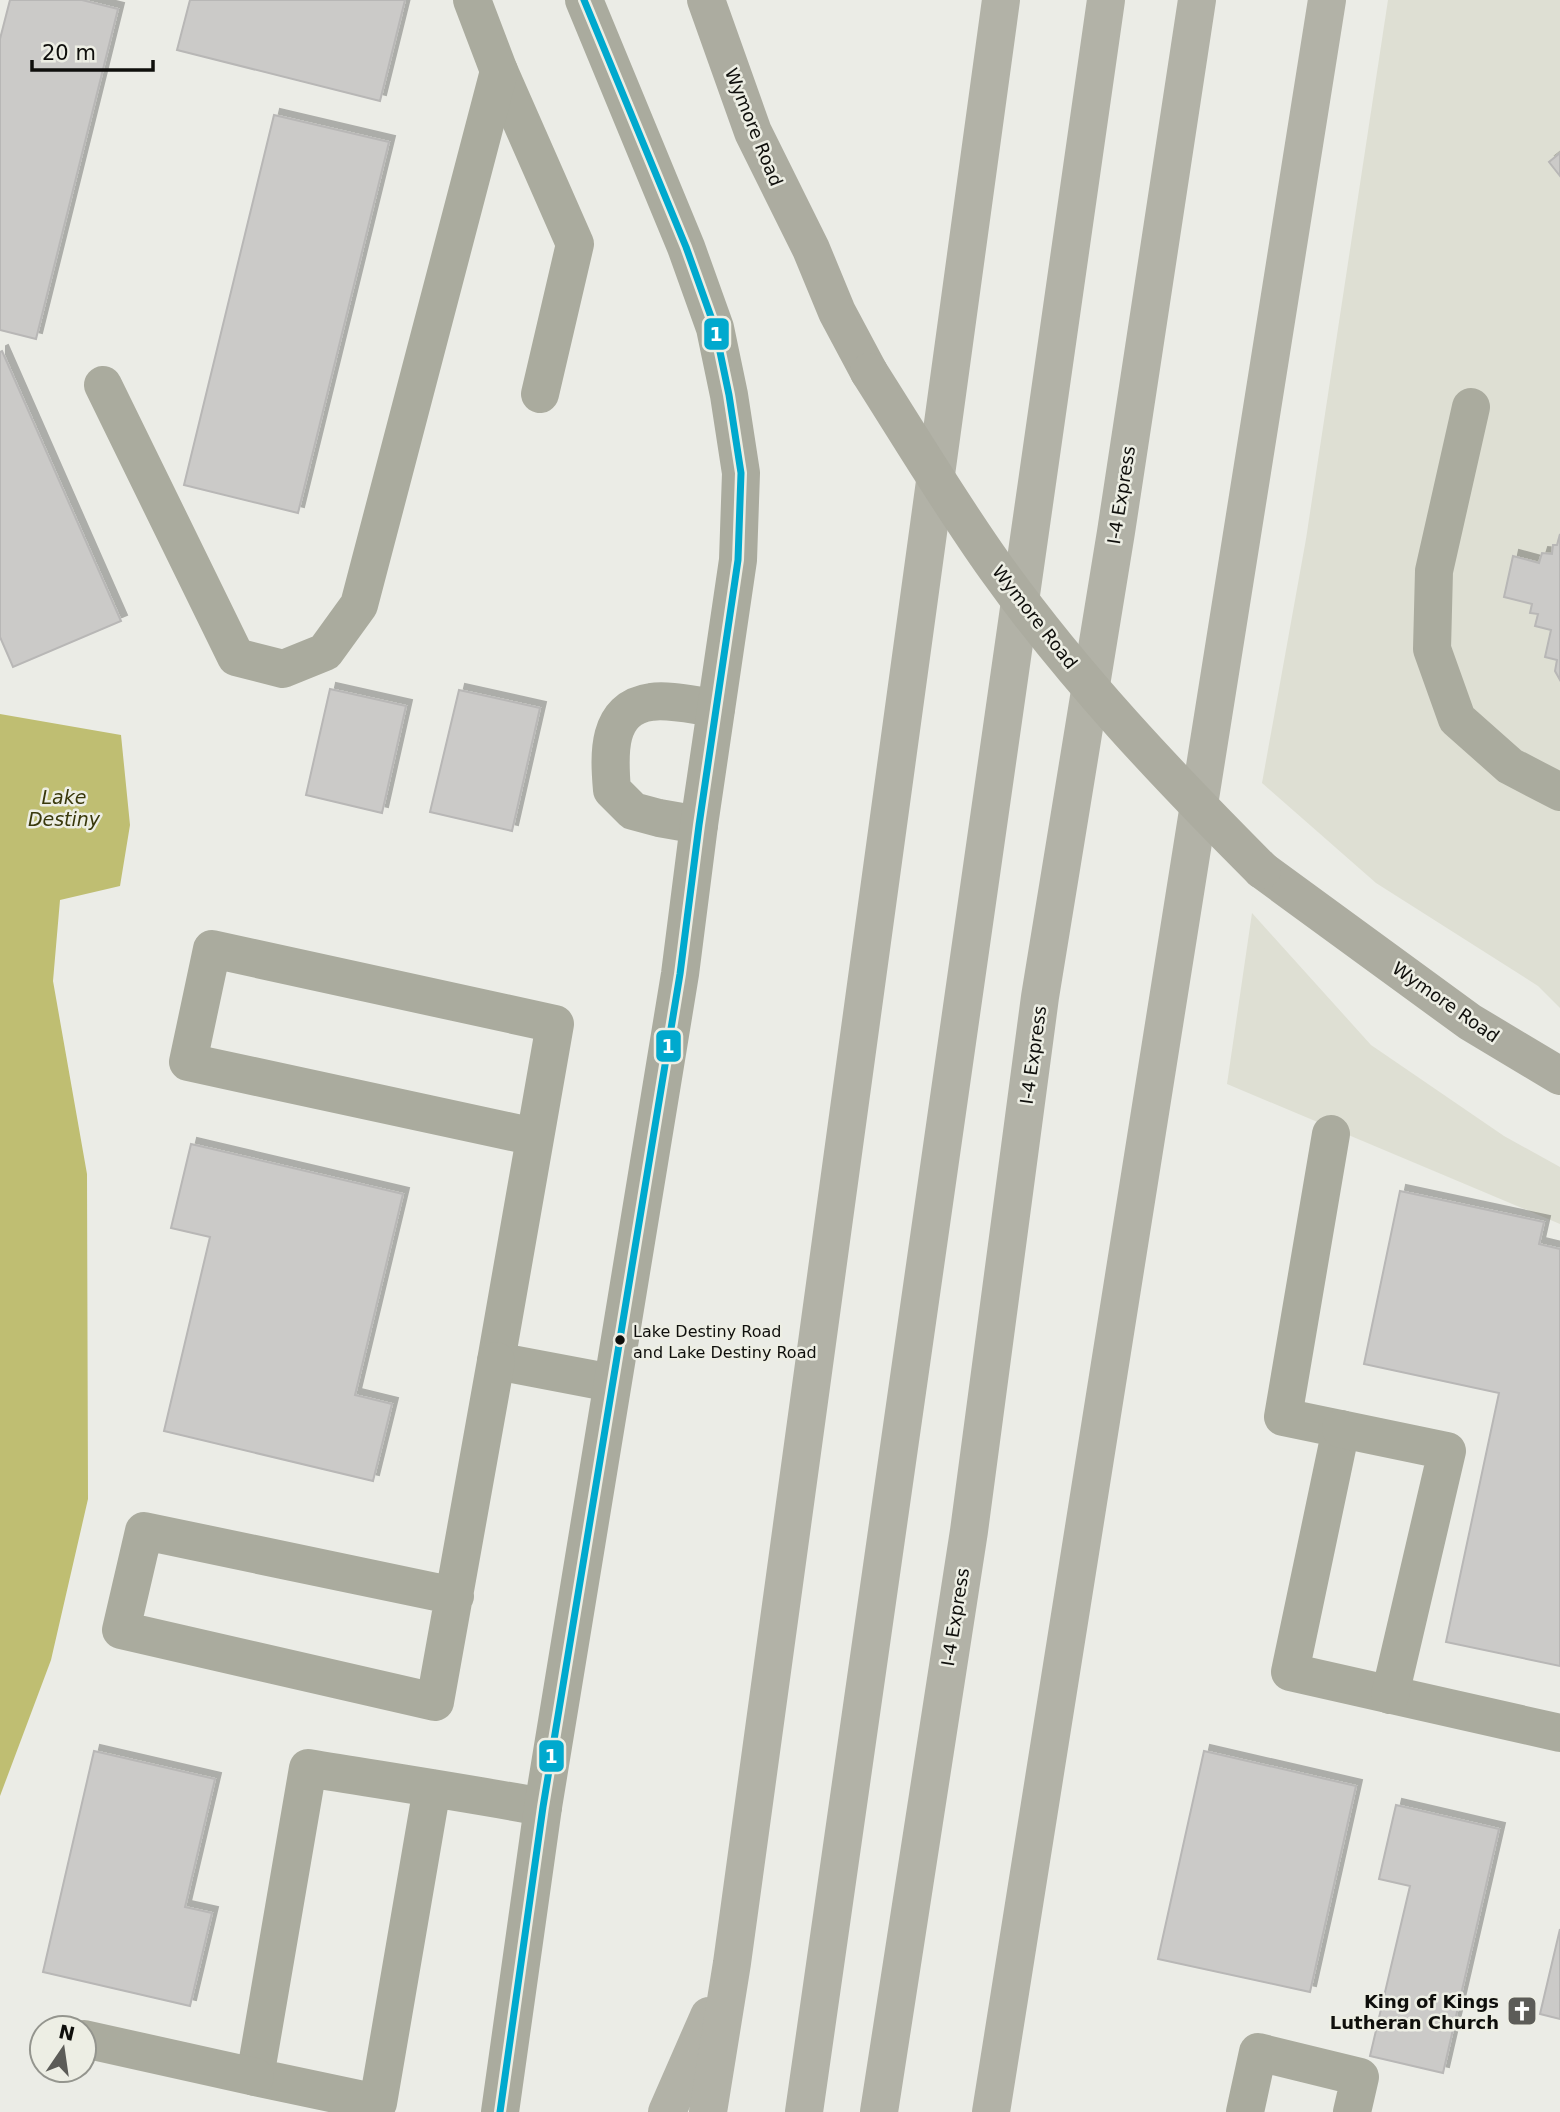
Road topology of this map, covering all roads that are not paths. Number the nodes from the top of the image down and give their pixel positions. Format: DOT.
graph roads {
  1 [pos="472,0"];
  2 [pos="584,0"];
  3 [pos="706,0"];
  4 [pos="1002,0"];
  5 [pos="1106,0"];
  6 [pos="1197,0"];
  7 [pos="1327,0"];
  8 [pos="499,71"];
  9 [pos="103,386"];
  10 [pos="540,394"];
  11 [pos="1471,407"];
  12 [pos="716,708"];
  13 [pos="1560,792"];
  14 [pos="699,825"];
  15 [pos="1560,1076"];
  16 [pos="1331,1134"];
  17 [pos="535,1137"];
  18 [pos="496,1361"];
  19 [pos="612,1383"];
  20 [pos="1341,1429"];
  21 [pos="455,1596"];
  22 [pos="1390,1695"];
  23 [pos="1560,1733"];
  24 [pos="432,1788"];
  25 [pos="543,1807"];
  26 [pos="732,1963"];
  27 [pos="98,2042"];
  28 [pos="255,2077"];
  29 [pos="500,2112"];
  30 [pos="667,2112"];
  31 [pos="708,2112"];
  32 [pos="804,2112"];
  33 [pos="879,2112"];
  34 [pos="991,2112"];
  35 [pos="1245,2112"];
  36 [pos="1352,2112"];
  1 -- 8 [label="street"];
  2 -- 12 [label="street"];
  3 -- 15 [label="main road, Wymore Road, bridge"];
  4 -- 26 [label="highway"];
  5 -- 32 [label="highway"];
  6 -- 33 [label="highway, I-4 Express"];
  7 -- 34 [label="highway"];
  8 -- 9 [label="street"];
  8 -- 10 [label="street"];
  11 -- 13 [label="street"];
  12 -- 14 [label="street"];
  12 -- 14 [label="street"];
  14 -- 19 [label="street"];
  16 -- 20 [label="street"];
  17 -- 17 [label="street"];
  17 -- 18 [label="street"];
  18 -- 19 [label="street"];
  18 -- 21 [label="street"];
  19 -- 25 [label="street"];
  20 -- 22 [label="street"];
  20 -- 22 [label="street"];
  21 -- 21 [label="street"];
  22 -- 23 [label="street"];
  24 -- 25 [label="street"];
  24 -- 28 [label="street"];
  24 -- 28 [label="street"];
  25 -- 29 [label="street"];
  26 -- 30 [label="highway"];
  26 -- 31 [label="highway"];
  27 -- 28 [label="street"];
  35 -- 36 [label="street"];
}
